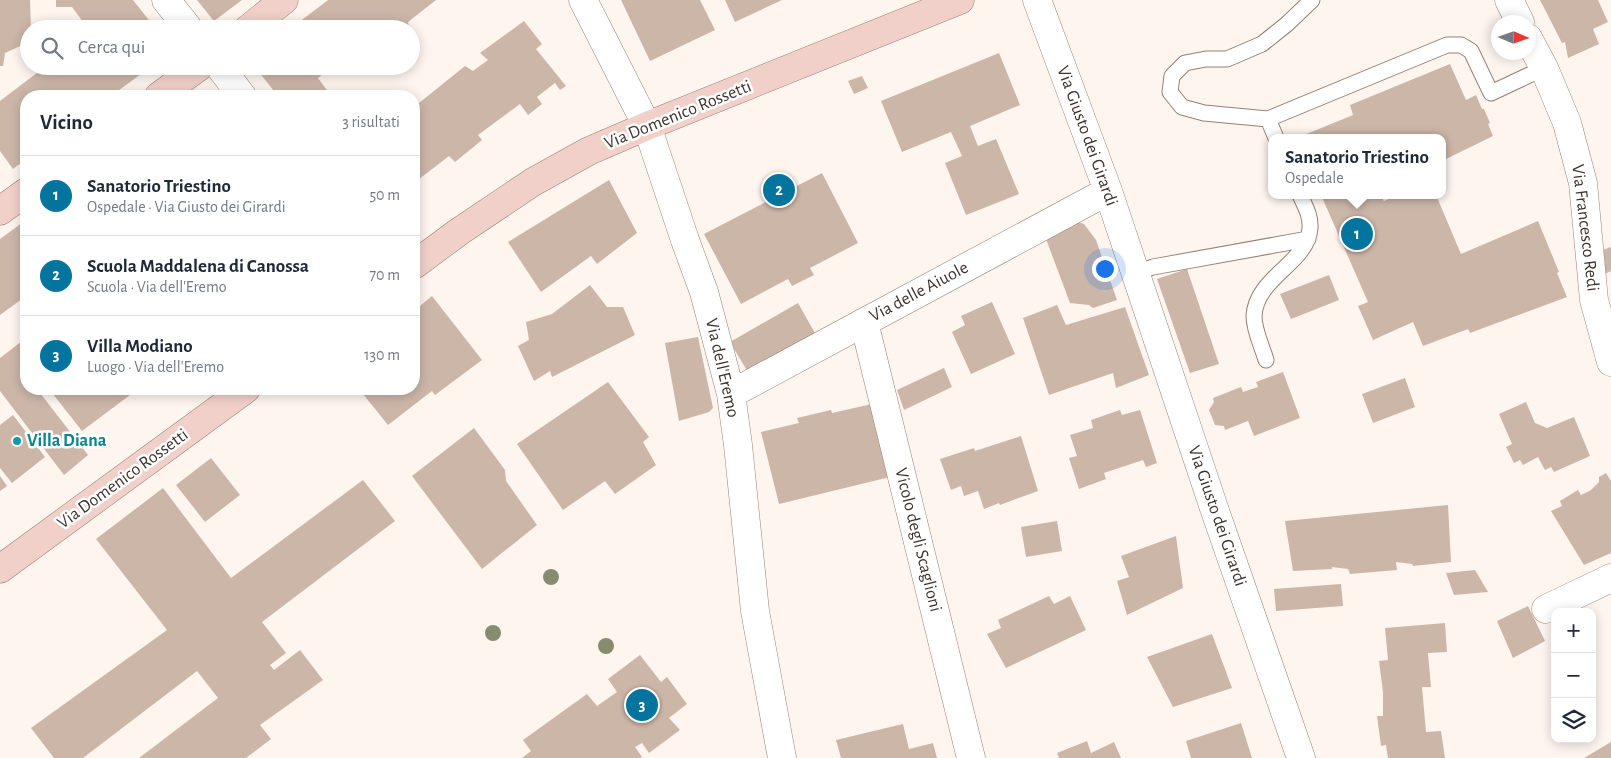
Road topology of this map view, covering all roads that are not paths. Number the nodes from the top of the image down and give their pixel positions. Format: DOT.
graph roads {
  1 [pos="166,0"];
  2 [pos="284,0"];
  3 [pos="583,0"];
  4 [pos="960,0"];
  5 [pos="1037,0"];
  6 [pos="1312,0"];
  7 [pos="1509,0"];
  8 [pos="1516,15"];
  9 [pos="182,20"];
  10 [pos="259,20"];
  11 [pos="1536,53"];
  12 [pos="1544,68"];
  13 [pos="188,75"];
  14 [pos="225,75"];
  15 [pos="167,90"];
  16 [pos="237,90"];
  17 [pos="1268,119"];
  18 [pos="647,126"];
  19 [pos="1274,134"];
  20 [pos="1108,191"];
  21 [pos="20,196"];
  22 [pos="1302,199"];
  23 [pos="0,211"];
  24 [pos="1308,240"];
  25 [pos="420,261"];
  26 [pos="1135,273"];
  27 [pos="864,322"];
  28 [pos="1266,360"];
  29 [pos="1611,362"];
  30 [pos="731,394"];
  31 [pos="238,395"];
  32 [pos="0,570"];
  33 [pos="1611,578"];
  34 [pos="1546,609"];
  35 [pos="782,758"];
  36 [pos="972,758"];
  37 [pos="1300,758"];
  1 -- 9 [label="street"];
  2 -- 10 [label="main road"];
  3 -- 18 [label="street, Via dell'Eremo"];
  4 -- 18 [label="main road, Via Domenico Rossetti"];
  5 -- 20 [label="street, Via Giusto dei Girardi"];
  6 -- 17 [label="lane"];
  7 -- 8 [label="street"];
  11 -- 12 [label="street, Via Francesco Redi"];
  12 -- 17 [label="lane"];
  12 -- 29 [label="street, Via Francesco Redi"];
  13 -- 15 [label="main road"];
  14 -- 16 [label="street"];
  17 -- 19 [label="lane"];
  18 -- 25 [label="main road, Via Domenico Rossetti"];
  18 -- 30 [label="street, Via dell'Eremo"];
  20 -- 26 [label="street, Via Giusto dei Girardi"];
  20 -- 27 [label="street, Via delle Aiuole"];
  21 -- 23 [label="main road"];
  22 -- 24 [label="lane"];
  24 -- 26 [label="lane"];
  24 -- 28 [label="lane"];
  26 -- 37 [label="street, Via Giusto dei Girardi"];
  27 -- 30 [label="street, Via delle Aiuole"];
  27 -- 36 [label="street, Vicolo degli Scaglioni"];
  30 -- 35 [label="street, Via dell'Eremo"];
  31 -- 32 [label="main road, Via Domenico Rossetti"];
  33 -- 34 [label="street"];
}
